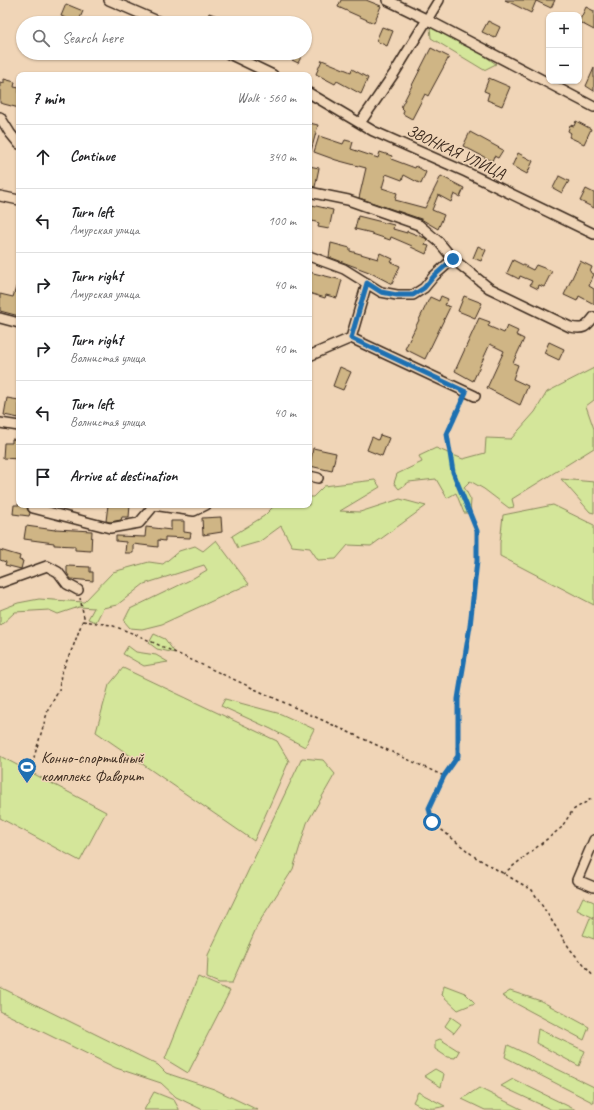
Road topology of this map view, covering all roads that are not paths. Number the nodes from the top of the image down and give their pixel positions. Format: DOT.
graph roads {
  1 [pos="109,0"];
  2 [pos="387,0"];
  3 [pos="439,0"];
  4 [pos="146,16"];
  5 [pos="426,19"];
  6 [pos="242,60"];
  7 [pos="267,72"];
  8 [pos="312,95"];
  9 [pos="594,107"];
  10 [pos="0,117"];
  11 [pos="360,123"];
  12 [pos="16,140"];
  13 [pos="312,193"];
  14 [pos="0,196"];
  15 [pos="16,199"];
  16 [pos="594,234"];
  17 [pos="312,257"];
  18 [pos="453,259"];
  19 [pos="367,283"];
  20 [pos="594,317"];
  21 [pos="0,318"];
  22 [pos="16,322"];
  23 [pos="351,338"];
  24 [pos="312,355"];
  25 [pos="475,396"];
  26 [pos="0,423"];
  27 [pos="16,426"];
  28 [pos="33,508"];
  29 [pos="151,508"];
  30 [pos="170,508"];
  31 [pos="201,508"];
  32 [pos="0,583"];
  33 [pos="78,590"];
  34 [pos="594,840"];
  35 [pos="594,887"];
  1 -- 4 [label="street"];
  2 -- 5 [label="street"];
  3 -- 5 [label="street"];
  5 -- 9 [label="street"];
  5 -- 11 [label="street"];
  6 -- 7 [label="street"];
  8 -- 11 [label="street, ЗВОНКАЯ УЛИЦА"];
  10 -- 12 [label="street"];
  11 -- 16 [label="street, ЗВОНКАЯ УЛИЦА"];
  13 -- 18 [label="street"];
  14 -- 15 [label="street"];
  17 -- 19 [label="street"];
  18 -- 19 [label="street"];
  18 -- 20 [label="street"];
  19 -- 23 [label="street"];
  21 -- 22 [label="street"];
  23 -- 24 [label="street"];
  23 -- 25 [label="street"];
  26 -- 27 [label="street"];
  28 -- 29 [label="street"];
  30 -- 31 [label="street"];
  32 -- 33 [label="street"];
  34 -- 35 [label="street"];
}
